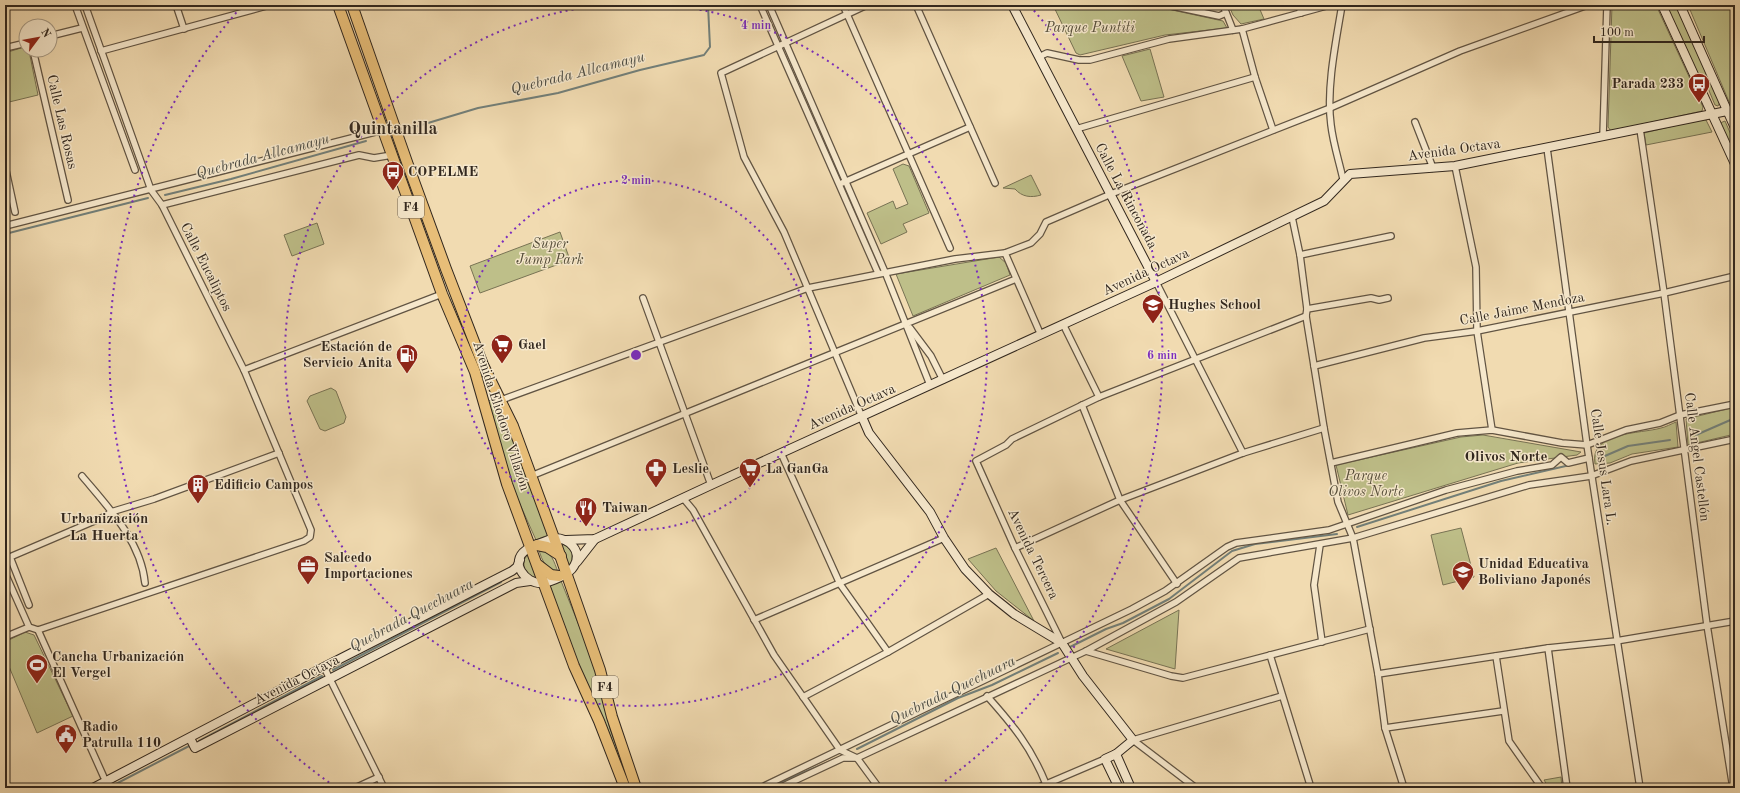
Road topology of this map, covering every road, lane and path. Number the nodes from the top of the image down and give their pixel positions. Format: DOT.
graph roads {
  1 [pos="75,5"];
  2 [pos="85,5"];
  3 [pos="176,5"];
  4 [pos="270,5"];
  5 [pos="338,5"];
  6 [pos="352,5"];
  7 [pos="760,5"];
  8 [pos="769,5"];
  9 [pos="843,5"];
  10 [pos="867,5"];
  11 [pos="916,5"];
  12 [pos="1012,5"];
  13 [pos="1167,5"];
  14 [pos="1223,5"];
  15 [pos="1299,5"];
  16 [pos="1330,5"];
  17 [pos="1342,5"];
  18 [pos="1588,5"];
  19 [pos="1607,5"];
  20 [pos="1662,5"];
  21 [pos="1680,5"];
  22 [pos="847,13"];
  23 [pos="1226,13"];
  24 [pos="1301,13"];
  25 [pos="82,28"];
  26 [pos="184,29"];
  27 [pos="1242,29"];
  28 [pos="1233,30"];
  29 [pos="58,34"];
  30 [pos="785,43"];
  31 [pos="18,45"];
  32 [pos="778,46"];
  33 [pos="5,48"];
  34 [pos="101,51"];
  35 [pos="1038,57"];
  36 [pos="35,58"];
  37 [pos="1255,78"];
  38 [pos="1330,108"];
  39 [pos="1731,110"];
  40 [pos="1713,114"];
  41 [pos="1415,122"];
  42 [pos="970,127"];
  43 [pos="1735,128"];
  44 [pos="1076,129"];
  45 [pos="383,130"];
  46 [pos="1273,130"];
  47 [pos="1640,130"];
  48 [pos="1603,136"];
  49 [pos="1547,148"];
  50 [pos="392,155"];
  51 [pos="909,155"];
  52 [pos="1735,164"];
  53 [pos="5,166"];
  54 [pos="1455,166"];
  55 [pos="1433,168"];
  56 [pos="135,170"];
  57 [pos="1343,179"];
  58 [pos="845,182"];
  59 [pos="995,183"];
  60 [pos="839,185"];
  61 [pos="151,190"];
  62 [pos="1111,194"];
  63 [pos="68,200"];
  64 [pos="162,205"];
  65 [pos="14,212"];
  66 [pos="1292,217"];
  67 [pos="5,226"];
  68 [pos="1391,236"];
  69 [pos="950,248"];
  70 [pos="1005,253"];
  71 [pos="1300,255"];
  72 [pos="885,272"];
  73 [pos="878,274"];
  74 [pos="1735,276"];
  75 [pos="1016,279"];
  76 [pos="1156,282"];
  77 [pos="808,288"];
  78 [pos="1664,293"];
  79 [pos="442,294"];
  80 [pos="642,298"];
  81 [pos="1388,298"];
  82 [pos="1307,309"];
  83 [pos="1570,312"];
  84 [pos="1306,316"];
  85 [pos="906,323"];
  86 [pos="1063,324"];
  87 [pos="1477,331"];
  88 [pos="1040,333"];
  89 [pos="658,342"];
  90 [pos="835,352"];
  91 [pos="1195,359"];
  92 [pos="1314,366"];
  93 [pos="244,370"];
  94 [pos="943,380"];
  95 [pos="930,385"];
  96 [pos="1099,397"];
  97 [pos="501,400"];
  98 [pos="1735,404"];
  99 [pos="1082,405"];
  100 [pos="685,414"];
  101 [pos="1680,415"];
  102 [pos="862,417"];
  103 [pos="1324,428"];
  104 [pos="1492,430"];
  105 [pos="1735,439"];
  106 [pos="1587,445"];
  107 [pos="1684,451"];
  108 [pos="279,453"];
  109 [pos="780,453"];
  110 [pos="1243,453"];
  111 [pos="1588,458"];
  112 [pos="1331,463"];
  113 [pos="82,476"];
  114 [pos="531,476"];
  115 [pos="1592,476"];
  116 [pos="711,485"];
  117 [pos="683,498"];
  118 [pos="1120,500"];
  119 [pos="111,512"];
  120 [pos="1346,523"];
  121 [pos="554,538"];
  122 [pos="944,538"];
  123 [pos="1353,538"];
  124 [pos="566,540"];
  125 [pos="595,540"];
  126 [pos="1320,545"];
  127 [pos="534,546"];
  128 [pos="1015,548"];
  129 [pos="560,556"];
  130 [pos="520,560"];
  131 [pos="538,565"];
  132 [pos="575,566"];
  133 [pos="5,573"];
  134 [pos="563,575"];
  135 [pos="530,581"];
  136 [pos="145,583"];
  137 [pos="544,583"];
  138 [pos="840,584"];
  139 [pos="1177,584"];
  140 [pos="989,594"];
  141 [pos="29,605"];
  142 [pos="754,620"];
  143 [pos="1735,622"];
  144 [pos="1707,625"];
  145 [pos="29,626"];
  146 [pos="1370,629"];
  147 [pos="38,630"];
  148 [pos="5,636"];
  149 [pos="1616,641"];
  150 [pos="1322,642"];
  151 [pos="1062,643"];
  152 [pos="1548,648"];
  153 [pos="1086,651"];
  154 [pos="888,652"];
  155 [pos="1270,655"];
  156 [pos="1496,656"];
  157 [pos="1070,657"];
  158 [pos="324,667"];
  159 [pos="1378,674"];
  160 [pos="329,678"];
  161 [pos="987,696"];
  162 [pos="1282,696"];
  163 [pos="803,697"];
  164 [pos="1503,711"];
  165 [pos="1385,728"];
  166 [pos="190,738"];
  167 [pos="1133,740"];
  168 [pos="840,750"];
  169 [pos="1116,754"];
  170 [pos="857,758"];
  171 [pos="1105,759"];
  172 [pos="379,777"];
  173 [pos="106,782"];
  174 [pos="1046,784"];
  175 [pos="94,788"];
  176 [pos="355,788"];
  177 [pos="384,788"];
  178 [pos="625,788"];
  179 [pos="636,788"];
  180 [pos="760,788"];
  181 [pos="779,788"];
  182 [pos="879,788"];
  183 [pos="1037,788"];
  184 [pos="1118,788"];
  185 [pos="1131,788"];
  186 [pos="1196,788"];
  187 [pos="1311,788"];
  188 [pos="1404,788"];
  189 [pos="1542,788"];
  190 [pos="1567,788"];
  191 [pos="1640,788"];
  192 [pos="1733,788"];
  1 -- 25 [label="street"];
  2 -- 34 [label="street, Calle Eucaliptos"];
  3 -- 26 [label="street"];
  4 -- 26 [label="street"];
  5 -- 45 [label="highway, Avenida Eliodoro Villazón / F4"];
  6 -- 97 [label="highway, Avenida Eliodoro Villazón / F4"];
  7 -- 32 [label="street"];
  8 -- 30 [label="street"];
  9 -- 22 [label="street"];
  10 -- 22 [label="street"];
  11 -- 42 [label="street"];
  12 -- 35 [label="main road, Calle La Rinconada"];
  13 -- 23 [label="street"];
  14 -- 23 [label="street"];
  15 -- 24 [label="street"];
  16 -- 24 [label="street"];
  17 -- 38 [label="street"];
  18 -- 38 [label="street"];
  19 -- 48 [label="street"];
  20 -- 40 [label="main road"];
  21 -- 39 [label="main road"];
  22 -- 30 [label="street"];
  22 -- 51 [label="street"];
  23 -- 28 [label="street"];
  24 -- 27 [label="street"];
  25 -- 29 [label="street"];
  25 -- 56 [label="street"];
  26 -- 34 [label="street"];
  27 -- 28 [label="street"];
  27 -- 37 [label="street"];
  28 -- 35 [label="street"];
  30 -- 32 [label="street"];
  30 -- 58 [label="street"];
  31 -- 33 [label="street"];
  32 -- 60 [label="street"];
  32 -- 77 [label="street"];
  34 -- 61 [label="street, Calle Eucaliptos"];
  35 -- 44 [label="main road, Calle La Rinconada"];
  36 -- 63 [label="street, Calle Las Rosas"];
  37 -- 44 [label="street"];
  37 -- 46 [label="street"];
  38 -- 46 [label="street"];
  38 -- 57 [label="street"];
  39 -- 40 [label="main road, Avenida Octava"];
  39 -- 43 [label="main road"];
  40 -- 47 [label="main road, Avenida Octava"];
  40 -- 52 [label="main road"];
  41 -- 55 [label="street"];
  42 -- 51 [label="street"];
  42 -- 59 [label="street"];
  44 -- 62 [label="main road, Calle La Rinconada"];
  45 -- 50 [label="highway, Avenida Eliodoro Villazón / F4"];
  45 -- 61 [label="street"];
  46 -- 62 [label="street"];
  47 -- 48 [label="main road, Avenida Octava"];
  47 -- 78 [label="street, Calle Angel Castellón"];
  48 -- 49 [label="main road, Avenida Octava"];
  49 -- 54 [label="main road, Avenida Octava"];
  49 -- 83 [label="street, Calle Jesus Lara L."];
  50 -- 64 [label="street"];
  50 -- 79 [label="highway, Avenida Eliodoro Villazón / F4"];
  51 -- 58 [label="street"];
  51 -- 69 [label="street"];
  53 -- 65 [label="street"];
  54 -- 55 [label="main road, Avenida Octava"];
  54 -- 87 [label="street"];
  55 -- 57 [label="main road, Avenida Octava"];
  57 -- 66 [label="main road, Avenida Octava"];
  58 -- 60 [label="street"];
  58 -- 72 [label="street"];
  60 -- 73 [label="street"];
  61 -- 64 [label="street, Calle Eucaliptos"];
  61 -- 67 [label="street"];
  62 -- 70 [label="street"];
  62 -- 76 [label="main road, Calle La Rinconada"];
  64 -- 93 [label="street, Calle Eucaliptos"];
  66 -- 71 [label="street"];
  66 -- 76 [label="main road, Avenida Octava"];
  68 -- 71 [label="street"];
  70 -- 72 [label="street"];
  70 -- 75 [label="street"];
  71 -- 82 [label="street"];
  72 -- 73 [label="street"];
  72 -- 85 [label="street"];
  73 -- 77 [label="street"];
  74 -- 78 [label="street, Calle Jaime Mendoza"];
  75 -- 85 [label="street"];
  75 -- 88 [label="street"];
  76 -- 86 [label="main road, Avenida Octava"];
  76 -- 91 [label="street, Calle La Rinconada"];
  77 -- 89 [label="street"];
  77 -- 90 [label="street"];
  78 -- 83 [label="street, Calle Jaime Mendoza"];
  78 -- 101 [label="street, Calle Angel Castellón"];
  79 -- 93 [label="street"];
  79 -- 127 [label="highway, Avenida Eliodoro Villazón / F4"];
  80 -- 89 [label="street"];
  81 -- 82 [label="street"];
  82 -- 84 [label="street"];
  83 -- 87 [label="street, Calle Jaime Mendoza"];
  83 -- 106 [label="street, Calle Jesus Lara L."];
  84 -- 91 [label="street"];
  84 -- 92 [label="street"];
  85 -- 90 [label="street"];
  85 -- 94 [label="street"];
  85 -- 95 [label="street"];
  86 -- 88 [label="main road, Avenida Octava"];
  86 -- 96 [label="street"];
  87 -- 92 [label="street, Calle Jaime Mendoza"];
  87 -- 104 [label="street"];
  88 -- 94 [label="main road, Avenida Octava"];
  89 -- 97 [label="street"];
  89 -- 100 [label="street"];
  90 -- 100 [label="street"];
  90 -- 102 [label="street"];
  91 -- 96 [label="street"];
  91 -- 110 [label="street, Calle La Rinconada"];
  92 -- 103 [label="street"];
  93 -- 108 [label="street, Calle Eucaliptos"];
  94 -- 95 [label="main road, Avenida Octava"];
  95 -- 102 [label="main road, Avenida Octava"];
  96 -- 99 [label="street"];
  97 -- 114 [label="highway, Avenida Eliodoro Villazón / F4"];
  98 -- 101 [label="street"];
  99 -- 118 [label="street"];
  99 -- 128 [label="street, Avenida Tercera"];
  100 -- 114 [label="street"];
  100 -- 116 [label="street"];
  101 -- 106 [label="street"];
  101 -- 107 [label="street, Calle Angel Castellón"];
  102 -- 109 [label="main road, Avenida Octava"];
  102 -- 122 [label="main road"];
  103 -- 110 [label="street"];
  103 -- 112 [label="street"];
  104 -- 106 [label="street"];
  104 -- 112 [label="street"];
  105 -- 107 [label="street"];
  106 -- 111 [label="street, Calle Jesus Lara L."];
  107 -- 115 [label="street"];
  107 -- 144 [label="street, Calle Angel Castellón"];
  108 -- 119 [label="street"];
  108 -- 147 [label="street, Calle Eucaliptos"];
  109 -- 116 [label="main road, Avenida Octava"];
  109 -- 138 [label="street"];
  110 -- 118 [label="street"];
  111 -- 115 [label="street, Calle Jesus Lara L."];
  111 -- 120 [label="street"];
  112 -- 120 [label="street"];
  113 -- 119 [label="street"];
  114 -- 121 [label="highway, Avenida Eliodoro Villazón / F4"];
  115 -- 123 [label="street"];
  115 -- 149 [label="street, Calle Jesus Lara L."];
  116 -- 117 [label="main road, Avenida Octava"];
  117 -- 125 [label="main road, Avenida Octava"];
  117 -- 142 [label="street"];
  118 -- 128 [label="street"];
  118 -- 139 [label="street"];
  119 -- 136 [label="street"];
  119 -- 141 [label="street"];
  120 -- 123 [label="street"];
  120 -- 139 [label="street"];
  121 -- 124 [label="main road, Avenida Octava"];
  121 -- 127 [label="main road"];
  121 -- 129 [label="highway, Avenida Eliodoro Villazón / F4"];
  122 -- 138 [label="street"];
  122 -- 140 [label="main road"];
  123 -- 126 [label="street"];
  123 -- 146 [label="street"];
  124 -- 125 [label="main road, Avenida Octava"];
  124 -- 132 [label="main road"];
  125 -- 132 [label="main road, Avenida Octava"];
  126 -- 150 [label="street"];
  126 -- 153 [label="street"];
  127 -- 129 [label="highway"];
  127 -- 130 [label="main road, Avenida Octava"];
  127 -- 131 [label="highway, Avenida Eliodoro Villazón / F4"];
  128 -- 151 [label="street, Avenida Tercera"];
  129 -- 134 [label="highway, Avenida Eliodoro Villazón / F4"];
  130 -- 135 [label="main road"];
  130 -- 158 [label="main road, Avenida Octava"];
  131 -- 134 [label="highway"];
  131 -- 137 [label="highway, Avenida Eliodoro Villazón / F4"];
  132 -- 134 [label="main road, Avenida Octava"];
  133 -- 145 [label="street"];
  134 -- 137 [label="main road, Avenida Octava"];
  134 -- 179 [label="highway, Avenida Eliodoro Villazón / F4"];
  135 -- 137 [label="main road"];
  135 -- 160 [label="main road, Avenida Octava"];
  137 -- 178 [label="highway, Avenida Eliodoro Villazón / F4"];
  138 -- 142 [label="street"];
  138 -- 154 [label="street"];
  139 -- 151 [label="street"];
  140 -- 151 [label="main road"];
  140 -- 154 [label="street"];
  142 -- 163 [label="street"];
  143 -- 144 [label="street"];
  144 -- 149 [label="street"];
  144 -- 192 [label="street, Calle Angel Castellón"];
  145 -- 147 [label="street"];
  145 -- 148 [label="street"];
  146 -- 150 [label="street"];
  146 -- 159 [label="street"];
  147 -- 173 [label="street"];
  149 -- 152 [label="street"];
  149 -- 191 [label="street, Calle Jesus Lara L."];
  150 -- 155 [label="street"];
  151 -- 157 [label="main road, Avenida Tercera"];
  151 -- 168 [label="street"];
  152 -- 156 [label="street"];
  152 -- 190 [label="street"];
  153 -- 155 [label="street"];
  153 -- 157 [label="street"];
  154 -- 163 [label="street"];
  155 -- 162 [label="street"];
  156 -- 159 [label="street"];
  156 -- 164 [label="street"];
  157 -- 161 [label="street"];
  157 -- 167 [label="main road, Avenida Tercera"];
  158 -- 160 [label="street"];
  158 -- 166 [label="main road, Avenida Octava"];
  159 -- 165 [label="street"];
  160 -- 166 [label="main road, Avenida Octava"];
  160 -- 172 [label="street"];
  161 -- 170 [label="street"];
  161 -- 174 [label="street"];
  162 -- 167 [label="street"];
  162 -- 187 [label="street"];
  163 -- 168 [label="street"];
  164 -- 165 [label="street"];
  164 -- 189 [label="street"];
  165 -- 188 [label="street"];
  166 -- 173 [label="main road, Avenida Octava"];
  167 -- 169 [label="main road"];
  167 -- 186 [label="street"];
  168 -- 170 [label="street"];
  168 -- 180 [label="street"];
  169 -- 171 [label="main road"];
  169 -- 185 [label="main road"];
  170 -- 181 [label="street"];
  170 -- 182 [label="street"];
  171 -- 174 [label="street"];
  171 -- 184 [label="main road"];
  172 -- 176 [label="street"];
  172 -- 177 [label="street"];
  173 -- 175 [label="main road, Avenida Octava"];
  174 -- 183 [label="street"];
}
